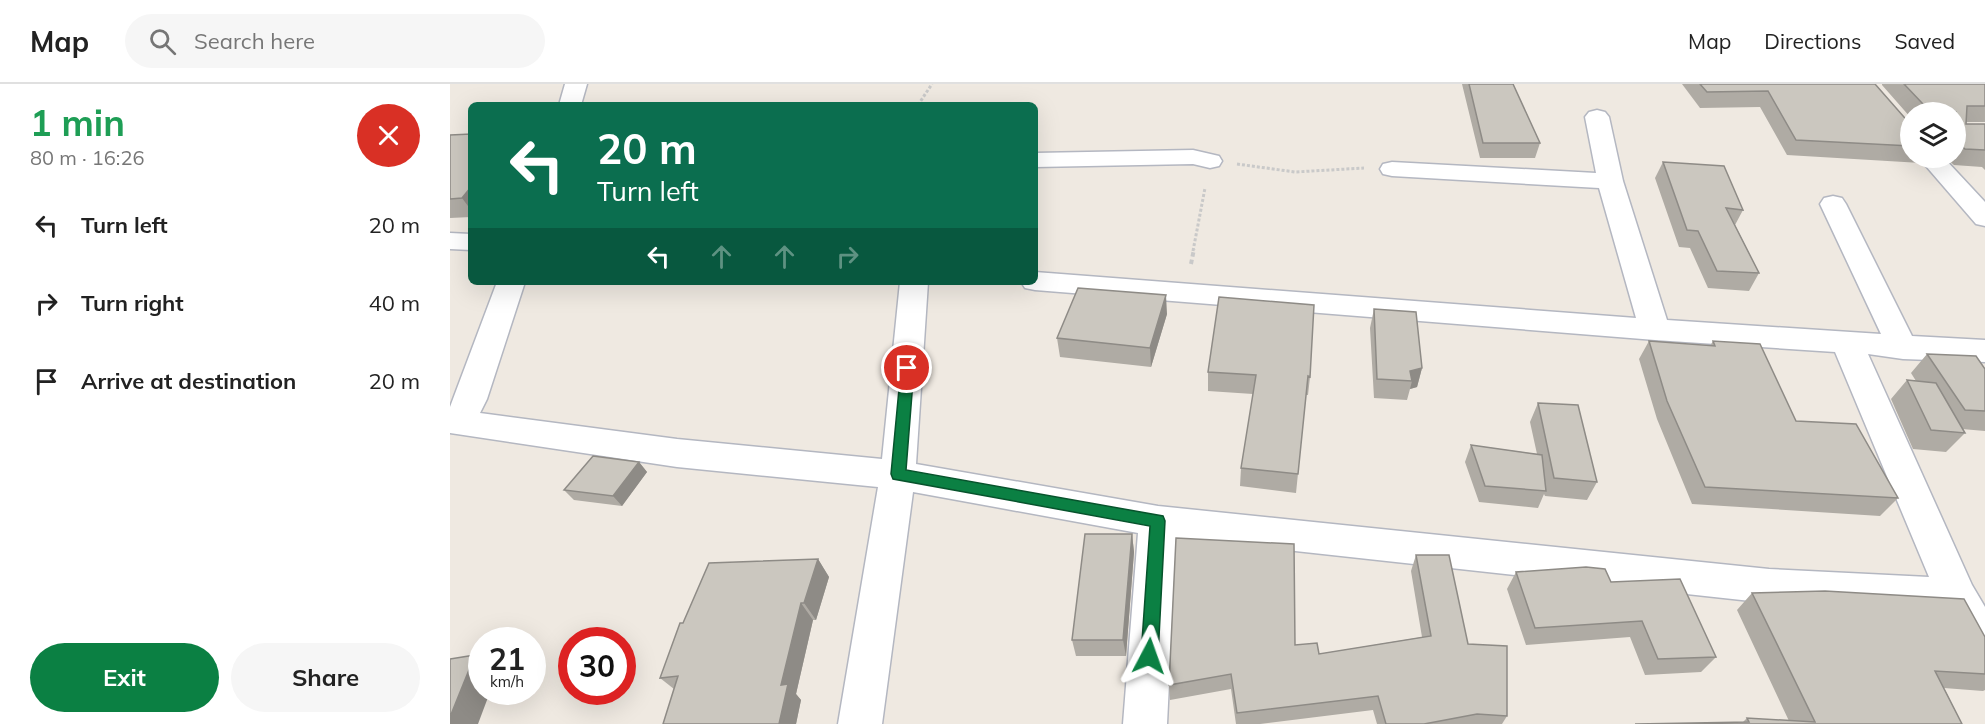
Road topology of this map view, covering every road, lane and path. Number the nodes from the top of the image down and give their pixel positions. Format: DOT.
graph roads {
  1 [pos="576,84"];
  2 [pos="932,84"];
  3 [pos="571,102"];
  4 [pos="920,102"];
  5 [pos="1597,117"];
  6 [pos="1038,160"];
  7 [pos="1210,161"];
  8 [pos="1940,168"];
  9 [pos="1392,169"];
  10 [pos="1610,181"];
  11 [pos="1952,181"];
  12 [pos="1985,182"];
  13 [pos="1833,204"];
  14 [pos="1985,218"];
  15 [pos="450,241"];
  16 [pos="468,242"];
  17 [pos="1038,281"];
  18 [pos="510,285"];
  19 [pos="914,285"];
  20 [pos="1184,294"];
  21 [pos="1655,330"];
  22 [pos="1847,343"];
  23 [pos="1903,348"];
  24 [pos="1985,351"];
  25 [pos="457,417"];
  26 [pos="898,474"];
  27 [pos="1158,521"];
  28 [pos="1957,596"];
  29 [pos="1985,646"];
  30 [pos="860,724"];
  31 [pos="1145,724"];
  1 -- 3 [label="street"];
  2 -- 4 [label="path"];
  5 -- 10 [label="street"];
  6 -- 7 [label="street"];
  7 -- 9 [label="path"];
  7 -- 20 [label="path"];
  8 -- 11 [label="street"];
  9 -- 10 [label="street"];
  10 -- 21 [label="street"];
  11 -- 12 [label="street"];
  11 -- 14 [label="street"];
  13 -- 23 [label="street"];
  15 -- 16 [label="street"];
  17 -- 20 [label="street"];
  18 -- 25 [label="street"];
  19 -- 26 [label="street"];
  20 -- 21 [label="street"];
  21 -- 22 [label="street"];
  22 -- 23 [label="street"];
  22 -- 28 [label="street"];
  23 -- 24 [label="street"];
  25 -- 26 [label="street"];
  26 -- 27 [label="street"];
  26 -- 30 [label="street"];
  27 -- 28 [label="street"];
  27 -- 31 [label="street"];
  28 -- 29 [label="street"];
}
